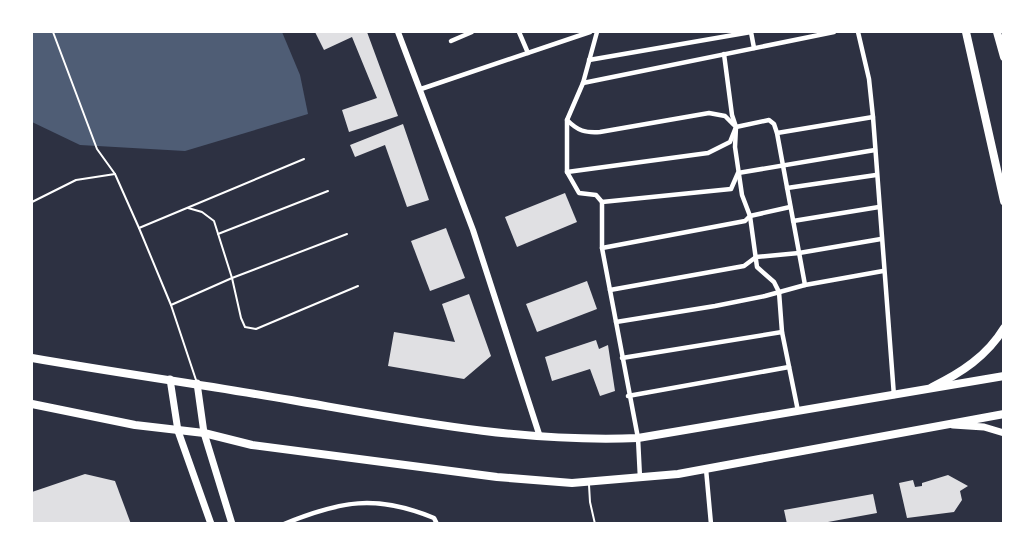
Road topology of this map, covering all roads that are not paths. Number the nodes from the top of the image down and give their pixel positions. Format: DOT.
graph roads {
  1 [pos="53,32"];
  2 [pos="398,32"];
  3 [pos="472,32"];
  4 [pos="519,32"];
  5 [pos="590,32"];
  6 [pos="597,32"];
  7 [pos="751,32"];
  8 [pos="834,32"];
  9 [pos="858,32"];
  10 [pos="966,32"];
  11 [pos="997,32"];
  12 [pos="451,41"];
  13 [pos="754,48"];
  14 [pos="528,53"];
  15 [pos="724,54"];
  16 [pos="1004,57"];
  17 [pos="589,60"];
  18 [pos="583,82"];
  19 [pos="421,89"];
  20 [pos="873,117"];
  21 [pos="567,120"];
  22 [pos="736,128"];
  23 [pos="777,133"];
  24 [pos="876,150"];
  25 [pos="304,159"];
  26 [pos="782,164"];
  27 [pos="567,172"];
  28 [pos="738,173"];
  29 [pos="115,174"];
  30 [pos="876,175"];
  31 [pos="787,188"];
  32 [pos="328,190"];
  33 [pos="1004,201"];
  34 [pos="32,202"];
  35 [pos="602,202"];
  36 [pos="790,207"];
  37 [pos="879,207"];
  38 [pos="188,208"];
  39 [pos="750,216"];
  40 [pos="793,221"];
  41 [pos="139,228"];
  42 [pos="218,234"];
  43 [pos="348,234"];
  44 [pos="881,239"];
  45 [pos="602,248"];
  46 [pos="799,253"];
  47 [pos="756,256"];
  48 [pos="883,271"];
  49 [pos="232,278"];
  50 [pos="805,285"];
  51 [pos="358,286"];
  52 [pos="610,290"];
  53 [pos="779,292"];
  54 [pos="171,305"];
  55 [pos="616,322"];
  56 [pos="1004,328"];
  57 [pos="783,332"];
  58 [pos="32,358"];
  59 [pos="622,358"];
  60 [pos="789,368"];
  61 [pos="1004,376"];
  62 [pos="170,379"];
  63 [pos="197,384"];
  64 [pos="921,392"];
  65 [pos="628,396"];
  66 [pos="894,396"];
  67 [pos="32,405"];
  68 [pos="798,412"];
  69 [pos="1004,414"];
  70 [pos="945,425"];
  71 [pos="178,431"];
  72 [pos="204,433"];
  73 [pos="1004,433"];
  74 [pos="540,437"];
  75 [pos="638,438"];
  76 [pos="705,469"];
  77 [pos="640,478"];
  78 [pos="589,482"];
  79 [pos="211,524"];
  80 [pos="232,524"];
  81 [pos="284,524"];
  82 [pos="437,524"];
  83 [pos="596,524"];
  84 [pos="711,524"];
  1 -- 29 [label="lane"];
  2 -- 19 [label="street"];
  3 -- 12 [label="street"];
  4 -- 14 [label="street"];
  5 -- 14 [label="street"];
  6 -- 17 [label="street"];
  7 -- 13 [label="street"];
  7 -- 17 [label="street"];
  8 -- 13 [label="street"];
  9 -- 20 [label="street"];
  10 -- 33 [label="main road"];
  11 -- 16 [label="main road"];
  13 -- 15 [label="street"];
  14 -- 19 [label="street"];
  15 -- 18 [label="street"];
  15 -- 22 [label="street"];
  17 -- 18 [label="street"];
  18 -- 21 [label="street"];
  19 -- 74 [label="street"];
  20 -- 23 [label="street"];
  20 -- 24 [label="street"];
  21 -- 22 [label="street"];
  21 -- 27 [label="street"];
  22 -- 23 [label="street"];
  22 -- 27 [label="street"];
  22 -- 28 [label="street"];
  23 -- 26 [label="street"];
  24 -- 26 [label="street"];
  24 -- 30 [label="street"];
  25 -- 38 [label="lane"];
  26 -- 28 [label="street"];
  26 -- 31 [label="street"];
  27 -- 35 [label="street"];
  28 -- 35 [label="street"];
  28 -- 39 [label="street"];
  29 -- 34 [label="lane"];
  29 -- 41 [label="lane"];
  30 -- 31 [label="street"];
  30 -- 37 [label="street"];
  31 -- 36 [label="street"];
  32 -- 42 [label="lane"];
  35 -- 45 [label="street"];
  36 -- 39 [label="street"];
  36 -- 40 [label="street"];
  37 -- 40 [label="street"];
  37 -- 44 [label="street"];
  38 -- 41 [label="lane"];
  38 -- 42 [label="lane"];
  39 -- 45 [label="street"];
  39 -- 47 [label="street"];
  40 -- 46 [label="street"];
  41 -- 54 [label="lane"];
  42 -- 49 [label="lane"];
  43 -- 49 [label="lane"];
  44 -- 46 [label="street"];
  44 -- 48 [label="street"];
  45 -- 52 [label="street"];
  46 -- 47 [label="street"];
  46 -- 50 [label="street"];
  47 -- 52 [label="street"];
  47 -- 53 [label="street"];
  48 -- 50 [label="street"];
  48 -- 66 [label="street"];
  49 -- 51 [label="lane"];
  49 -- 54 [label="lane"];
  50 -- 53 [label="street"];
  52 -- 55 [label="street"];
  53 -- 55 [label="street"];
  53 -- 57 [label="street"];
  54 -- 63 [label="lane"];
  55 -- 59 [label="street"];
  56 -- 64 [label="main road"];
  57 -- 59 [label="street"];
  57 -- 60 [label="street"];
  58 -- 62 [label="main road"];
  59 -- 65 [label="street"];
  60 -- 65 [label="street"];
  60 -- 68 [label="street"];
  61 -- 64 [label="main road"];
  62 -- 63 [label="main road"];
  62 -- 71 [label="main road"];
  63 -- 72 [label="main road"];
  63 -- 74 [label="main road"];
  64 -- 66 [label="main road"];
  65 -- 75 [label="street"];
  66 -- 68 [label="main road"];
  67 -- 71 [label="main road"];
  68 -- 75 [label="main road"];
  69 -- 70 [label="main road"];
  70 -- 73 [label="main road"];
  70 -- 76 [label="main road"];
  71 -- 72 [label="main road"];
  71 -- 79 [label="main road"];
  72 -- 78 [label="main road"];
  72 -- 80 [label="main road"];
  74 -- 75 [label="main road"];
  75 -- 77 [label="street"];
  76 -- 77 [label="main road"];
  76 -- 84 [label="street"];
  77 -- 78 [label="main road"];
  78 -- 83 [label="lane"];
  81 -- 82 [label="street"];
}
